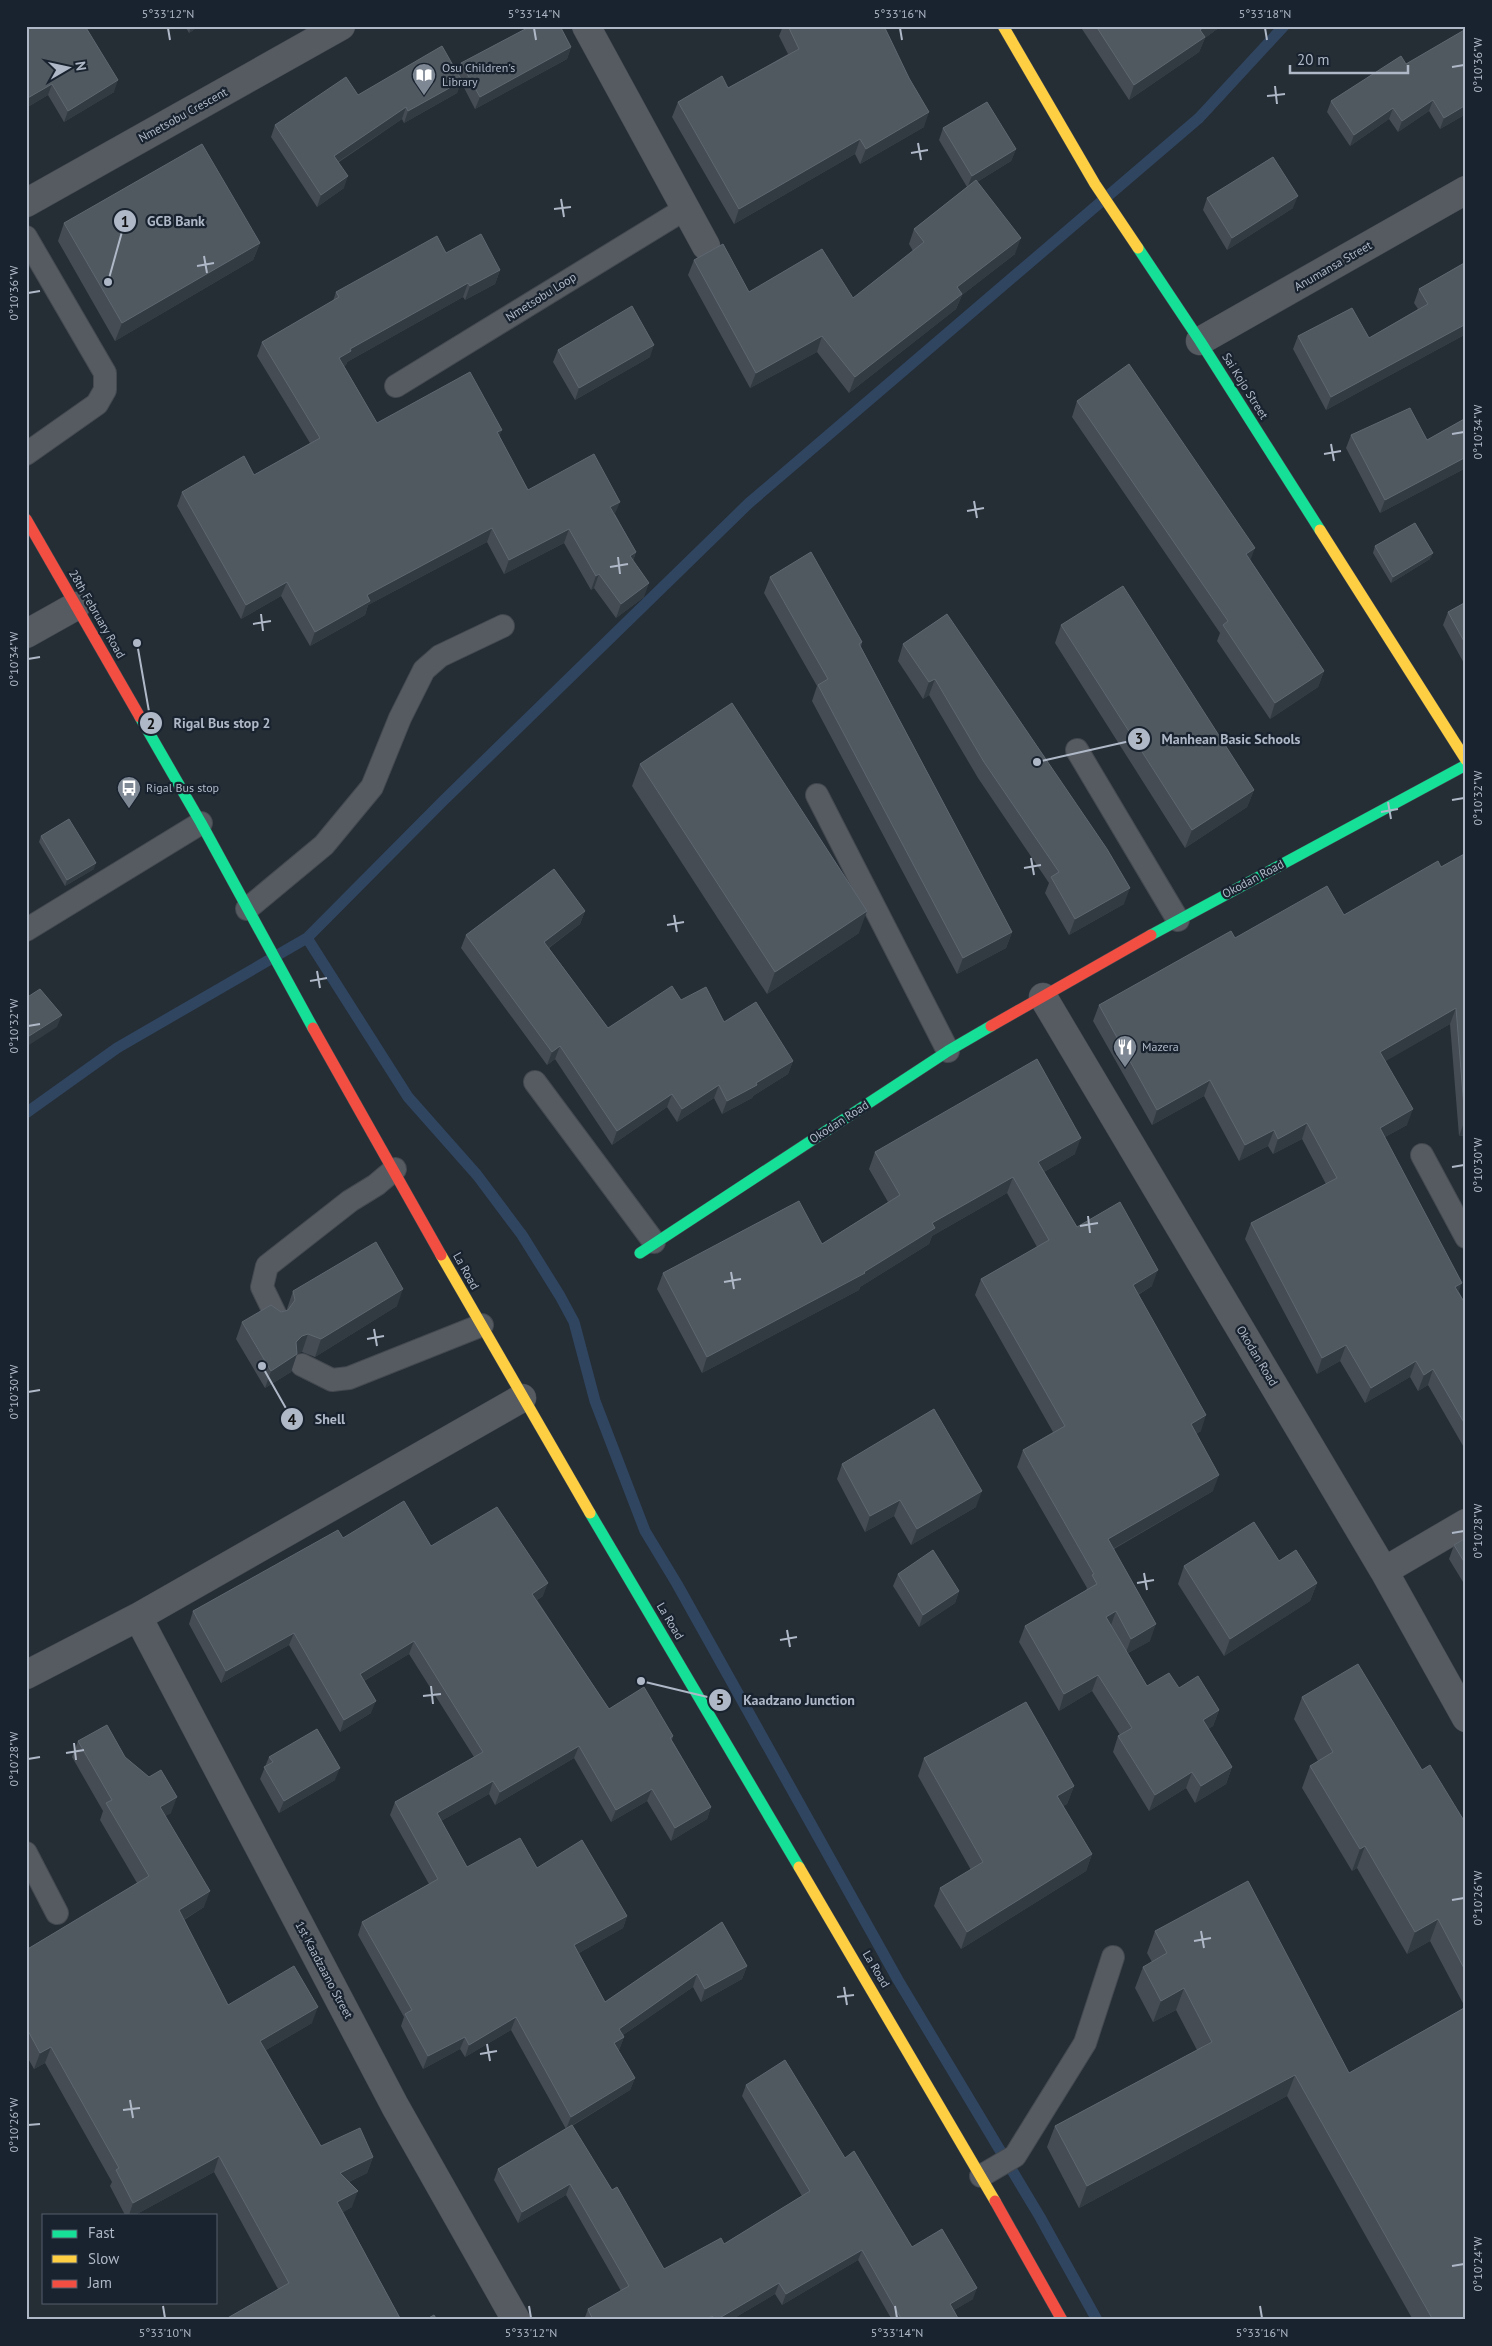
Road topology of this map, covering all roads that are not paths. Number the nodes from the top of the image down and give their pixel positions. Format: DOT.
graph roads {
  1 [pos="340,26"];
  2 [pos="586,26"];
  3 [pos="1003,26"];
  4 [pos="1466,190"];
  5 [pos="26,203"];
  6 [pos="685,209"];
  7 [pos="26,237"];
  8 [pos="706,246"];
  9 [pos="1200,341"];
  10 [pos="396,386"];
  11 [pos="26,454"];
  12 [pos="26,519"];
  13 [pos="76,606"];
  14 [pos="503,626"];
  15 [pos="26,634"];
  16 [pos="1077,750"];
  17 [pos="1466,760"];
  18 [pos="1466,765"];
  19 [pos="817,795"];
  20 [pos="201,823"];
  21 [pos="247,909"];
  22 [pos="1178,920"];
  23 [pos="26,930"];
  24 [pos="260,932"];
  25 [pos="1043,997"];
  26 [pos="948,1051"];
  27 [pos="536,1082"];
  28 [pos="1422,1155"];
  29 [pos="395,1169"];
  30 [pos="1466,1237"];
  31 [pos="647,1248"];
  32 [pos="276,1316"];
  33 [pos="482,1325"];
  34 [pos="302,1365"];
  35 [pos="522,1398"];
  36 [pos="1466,1523"];
  37 [pos="1384,1571"];
  38 [pos="138,1617"];
  39 [pos="26,1675"];
  40 [pos="1466,1718"];
  41 [pos="26,1853"];
  42 [pos="57,1913"];
  43 [pos="1113,1958"];
  44 [pos="981,2176"];
  45 [pos="516,2320"];
  46 [pos="1062,2320"];
  1 -- 5 [label="street, Nmetsobu Crescent"];
  2 -- 6 [label="street"];
  3 -- 9 [label="main road, Sai Kojo Street"];
  4 -- 9 [label="street, Anumansa Street"];
  6 -- 8 [label="street"];
  6 -- 10 [label="lane, Nmetsobu Loop"];
  7 -- 11 [label="lane"];
  9 -- 17 [label="main road, Sai Kojo Street"];
  12 -- 13 [label="main road, 28th February Road"];
  13 -- 15 [label="street"];
  13 -- 20 [label="main road, 28th February Road"];
  14 -- 21 [label="lane"];
  16 -- 22 [label="lane"];
  18 -- 22 [label="main road, Okodan Road"];
  19 -- 26 [label="lane"];
  20 -- 21 [label="main road, 28th February Road"];
  20 -- 23 [label="lane"];
  21 -- 24 [label="main road, 28th February Road"];
  22 -- 25 [label="main road, Okodan Road"];
  24 -- 29 [label="main road, La Road"];
  25 -- 26 [label="main road, Okodan Road"];
  25 -- 37 [label="street, Okodan Road"];
  26 -- 31 [label="main road, Okodan Road"];
  27 -- 31 [label="lane"];
  28 -- 30 [label="lane"];
  29 -- 32 [label="lane"];
  29 -- 33 [label="main road, La Road"];
  33 -- 34 [label="lane"];
  33 -- 35 [label="main road, La Road"];
  35 -- 38 [label="street"];
  35 -- 44 [label="main road, La Road"];
  36 -- 37 [label="street"];
  37 -- 40 [label="street, Okodan Road"];
  38 -- 39 [label="street"];
  38 -- 45 [label="street, 1st Kaadzaano Street"];
  41 -- 42 [label="lane"];
  43 -- 44 [label="lane"];
  44 -- 46 [label="main road, La Road"];
}
